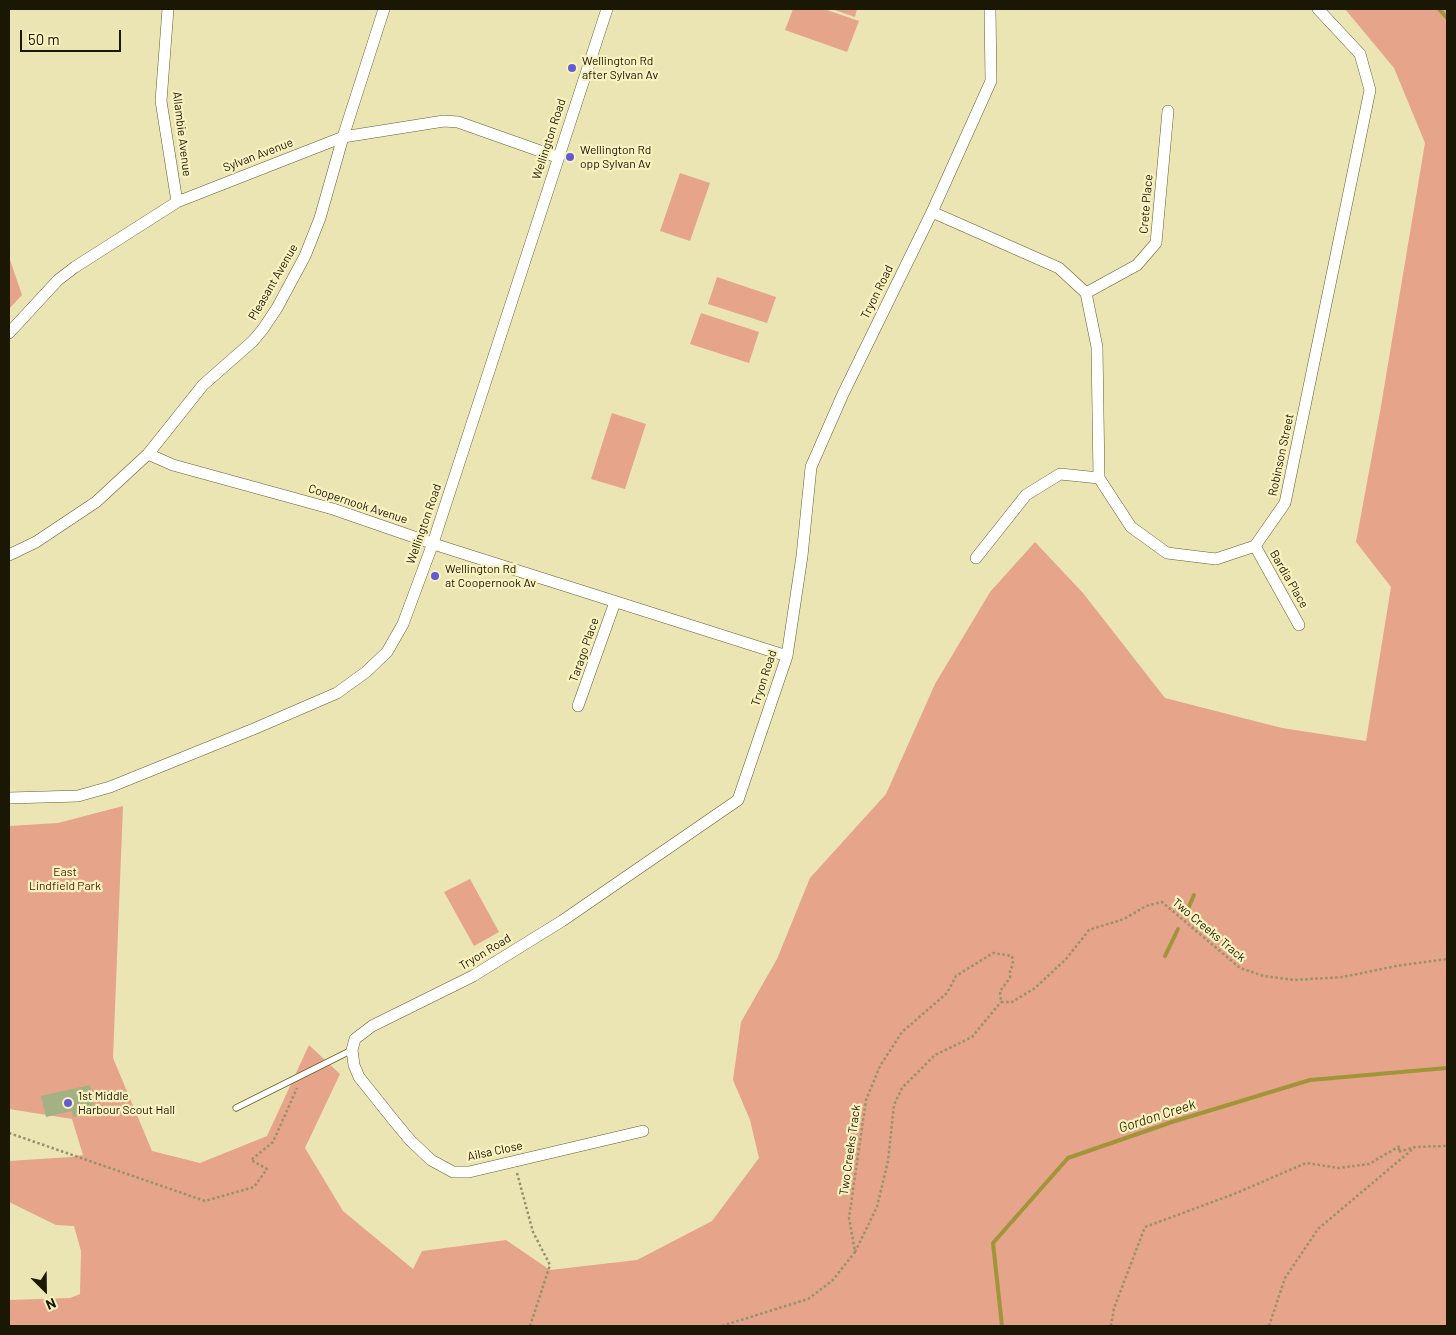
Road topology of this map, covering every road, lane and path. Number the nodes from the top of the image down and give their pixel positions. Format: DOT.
graph roads {
  1 [pos="168,9"];
  2 [pos="384,9"];
  3 [pos="607,9"];
  4 [pos="990,9"];
  5 [pos="1318,9"];
  6 [pos="1168,112"];
  7 [pos="343,137"];
  8 [pos="557,157"];
  9 [pos="177,202"];
  10 [pos="932,212"];
  11 [pos="1086,293"];
  12 [pos="9,333"];
  13 [pos="148,454"];
  14 [pos="1099,478"];
  15 [pos="432,543"];
  16 [pos="1255,546"];
  17 [pos="9,555"];
  18 [pos="976,558"];
  19 [pos="615,602"];
  20 [pos="1300,625"];
  21 [pos="787,656"];
  22 [pos="578,706"];
  23 [pos="9,798"];
  24 [pos="1447,959"];
  25 [pos="1001,1002"];
  26 [pos="352,1050"];
  27 [pos="303,1074"];
  28 [pos="236,1108"];
  29 [pos="643,1131"];
  30 [pos="9,1133"];
  31 [pos="1447,1146"];
  32 [pos="1415,1147"];
  33 [pos="514,1162"];
  34 [pos="855,1252"];
  35 [pos="530,1326"];
  36 [pos="722,1326"];
  37 [pos="1111,1326"];
  38 [pos="1269,1326"];
  1 -- 9 [label="street, Allambie Avenue"];
  2 -- 7 [label="street, Pleasant Avenue"];
  3 -- 8 [label="street, Wellington Road"];
  4 -- 10 [label="street, Tryon Road"];
  5 -- 16 [label="street, Robinson Street"];
  6 -- 11 [label="street, Crete Place"];
  7 -- 8 [label="street, Sylvan Avenue"];
  7 -- 9 [label="street, Sylvan Avenue"];
  7 -- 13 [label="street, Pleasant Avenue"];
  8 -- 15 [label="street, Wellington Road"];
  9 -- 12 [label="street, Sylvan Avenue"];
  10 -- 11 [label="street"];
  10 -- 21 [label="street, Tryon Road"];
  11 -- 14 [label="street"];
  13 -- 15 [label="street, Coopernook Avenue"];
  13 -- 17 [label="street, Pleasant Avenue"];
  14 -- 16 [label="street"];
  14 -- 18 [label="street"];
  15 -- 19 [label="street, Coopernook Avenue"];
  15 -- 23 [label="street, Wellington Road"];
  16 -- 20 [label="street, Bardia Place"];
  19 -- 21 [label="street, Coopernook Avenue"];
  19 -- 22 [label="street, Tarago Place"];
  21 -- 26 [label="street, Tryon Road"];
  24 -- 25 [label="path, Two Creeks Track"];
  25 -- 34 [label="path"];
  25 -- 34 [label="path, Two Creeks Track"];
  26 -- 27 [label="lane, Tryon Road"];
  26 -- 33 [label="street, Ailsa Close"];
  27 -- 28 [label="lane, Tryon Road"];
  27 -- 30 [label="path"];
  29 -- 33 [label="street, Ailsa Close"];
  31 -- 32 [label="path"];
  32 -- 37 [label="path"];
  32 -- 38 [label="path"];
  33 -- 35 [label="path"];
  34 -- 36 [label="path"];
}
